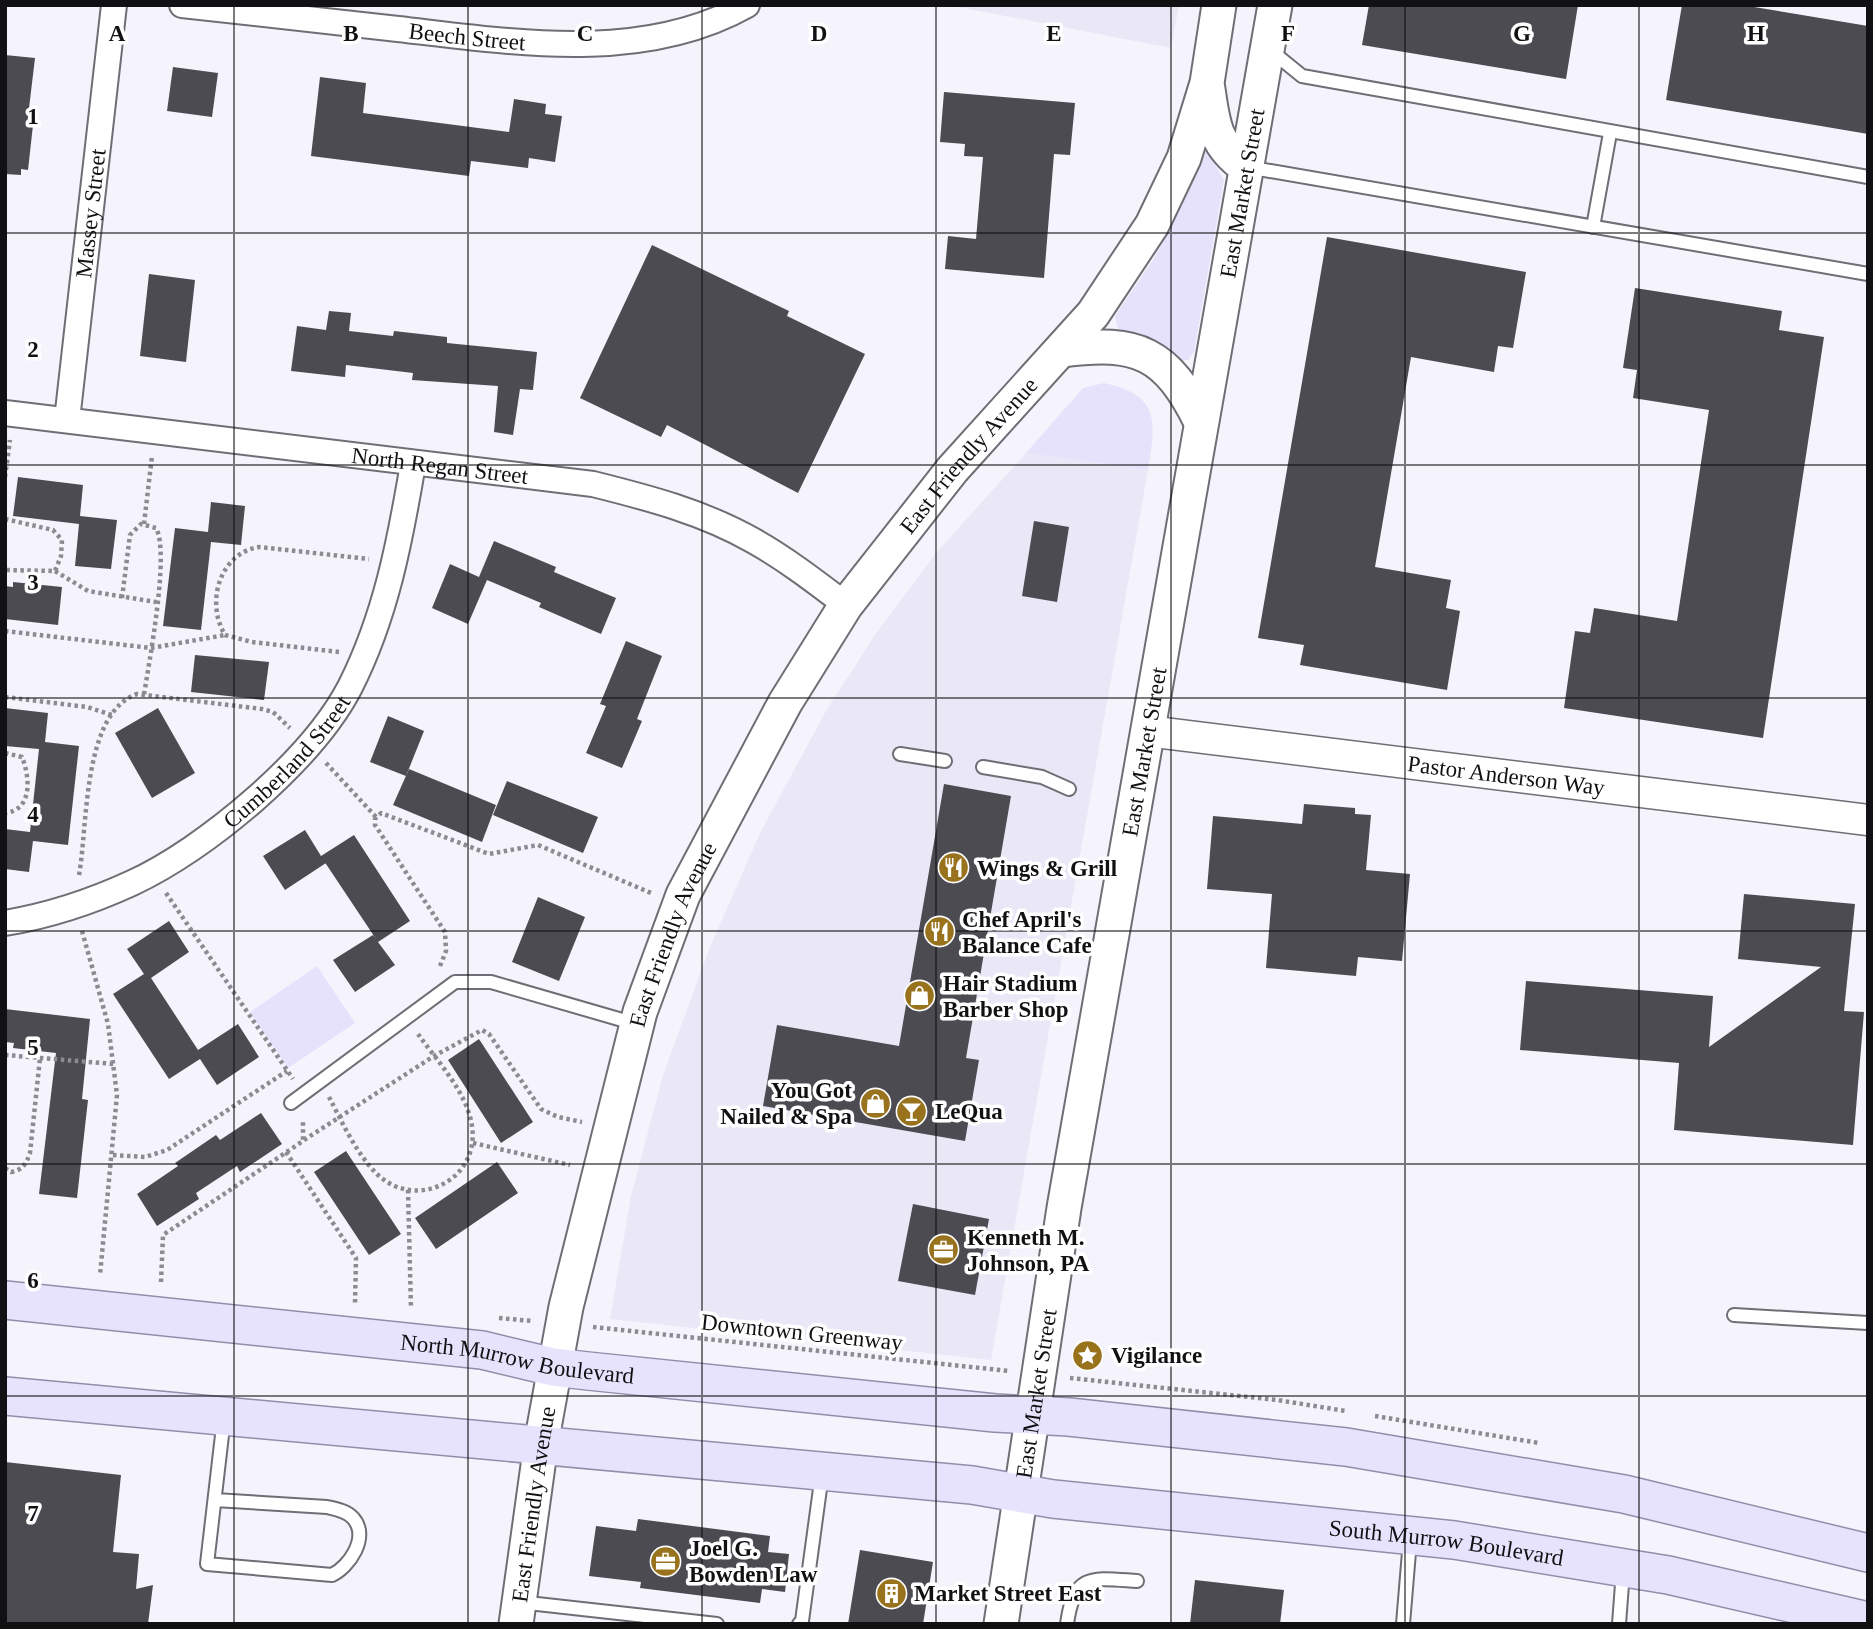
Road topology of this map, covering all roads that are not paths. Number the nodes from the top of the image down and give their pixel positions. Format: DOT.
graph roads {
  1 [pos="114,5"];
  2 [pos="182,5"];
  3 [pos="747,5"];
  4 [pos="1219,5"];
  5 [pos="1275,5"];
  6 [pos="1267,47"];
  7 [pos="1207,83"];
  8 [pos="1610,133"];
  9 [pos="1246,167"];
  10 [pos="1868,177"];
  11 [pos="1593,228"];
  12 [pos="1868,274"];
  13 [pos="1062,349"];
  14 [pos="9,413"];
  15 [pos="67,420"];
  16 [pos="1201,422"];
  17 [pos="413,464"];
  18 [pos="846,605"];
  19 [pos="1147,731"];
  20 [pos="900,754"];
  21 [pos="946,761"];
  22 [pos="983,767"];
  23 [pos="1069,789"];
  24 [pos="1868,820"];
  25 [pos="5,923"];
  26 [pos="636,1024"];
  27 [pos="291,1103"];
  28 [pos="5,1300"];
  29 [pos="1734,1315"];
  30 [pos="1868,1323"];
  31 [pos="554,1367"];
  32 [pos="5,1395"];
  33 [pos="1031,1415"];
  34 [pos="224,1418"];
  35 [pos="541,1444"];
  36 [pos="823,1470"];
  37 [pos="1019,1492"];
  38 [pos="215,1500"];
  39 [pos="1410,1536"];
  40 [pos="1868,1553"];
  41 [pos="1624,1568"];
  42 [pos="1137,1581"];
  43 [pos="517,1613"];
  44 [pos="1868,1621"];
  45 [pos="717,1624"];
  46 [pos="799,1624"];
  47 [pos="1001,1624"];
  48 [pos="1067,1624"];
  49 [pos="1403,1624"];
  50 [pos="1619,1624"];
  1 -- 15 [label="street, Massey Street"];
  2 -- 3 [label="street, Beech Street"];
  4 -- 7 [label="main road"];
  5 -- 6 [label="main road, East Market Street"];
  6 -- 8 [label="lane"];
  6 -- 9 [label="main road, East Market Street"];
  7 -- 9 [label="main road"];
  7 -- 13 [label="main road"];
  8 -- 10 [label="lane"];
  8 -- 11 [label="lane"];
  9 -- 11 [label="lane"];
  9 -- 16 [label="main road, East Market Street"];
  11 -- 12 [label="lane"];
  13 -- 16 [label="main road"];
  13 -- 18 [label="main road, East Friendly Avenue"];
  14 -- 15 [label="street, North Regan Street"];
  15 -- 17 [label="street, North Regan Street"];
  16 -- 19 [label="main road, East Market Street"];
  17 -- 18 [label="street, North Regan Street"];
  17 -- 25 [label="street, Cumberland Street"];
  18 -- 26 [label="main road, East Friendly Avenue"];
  19 -- 24 [label="street, Pastor Anderson Way"];
  19 -- 33 [label="main road, East Market Street"];
  20 -- 21 [label="lane"];
  22 -- 23 [label="lane"];
  26 -- 27 [label="lane"];
  26 -- 31 [label="main road, East Friendly Avenue"];
  28 -- 31 [label="main road, North Murrow Boulevard"];
  29 -- 30 [label="lane"];
  31 -- 33 [label="main road, North Murrow Boulevard"];
  31 -- 35 [label="main road, East Friendly Avenue"];
  32 -- 34 [label="main road"];
  33 -- 37 [label="main road, East Market Street"];
  33 -- 40 [label="main road"];
  34 -- 35 [label="main road"];
  34 -- 38 [label="lane"];
  35 -- 36 [label="main road"];
  35 -- 43 [label="main road, East Friendly Avenue"];
  36 -- 37 [label="main road"];
  36 -- 46 [label="lane"];
  37 -- 39 [label="main road, South Murrow Boulevard"];
  37 -- 47 [label="main road, East Market Street"];
  38 -- 38 [label="lane"];
  39 -- 41 [label="main road, South Murrow Boulevard"];
  39 -- 49 [label="lane"];
  41 -- 44 [label="main road, South Murrow Boulevard"];
  41 -- 50 [label="lane"];
  42 -- 48 [label="lane"];
  43 -- 45 [label="lane"];
}
